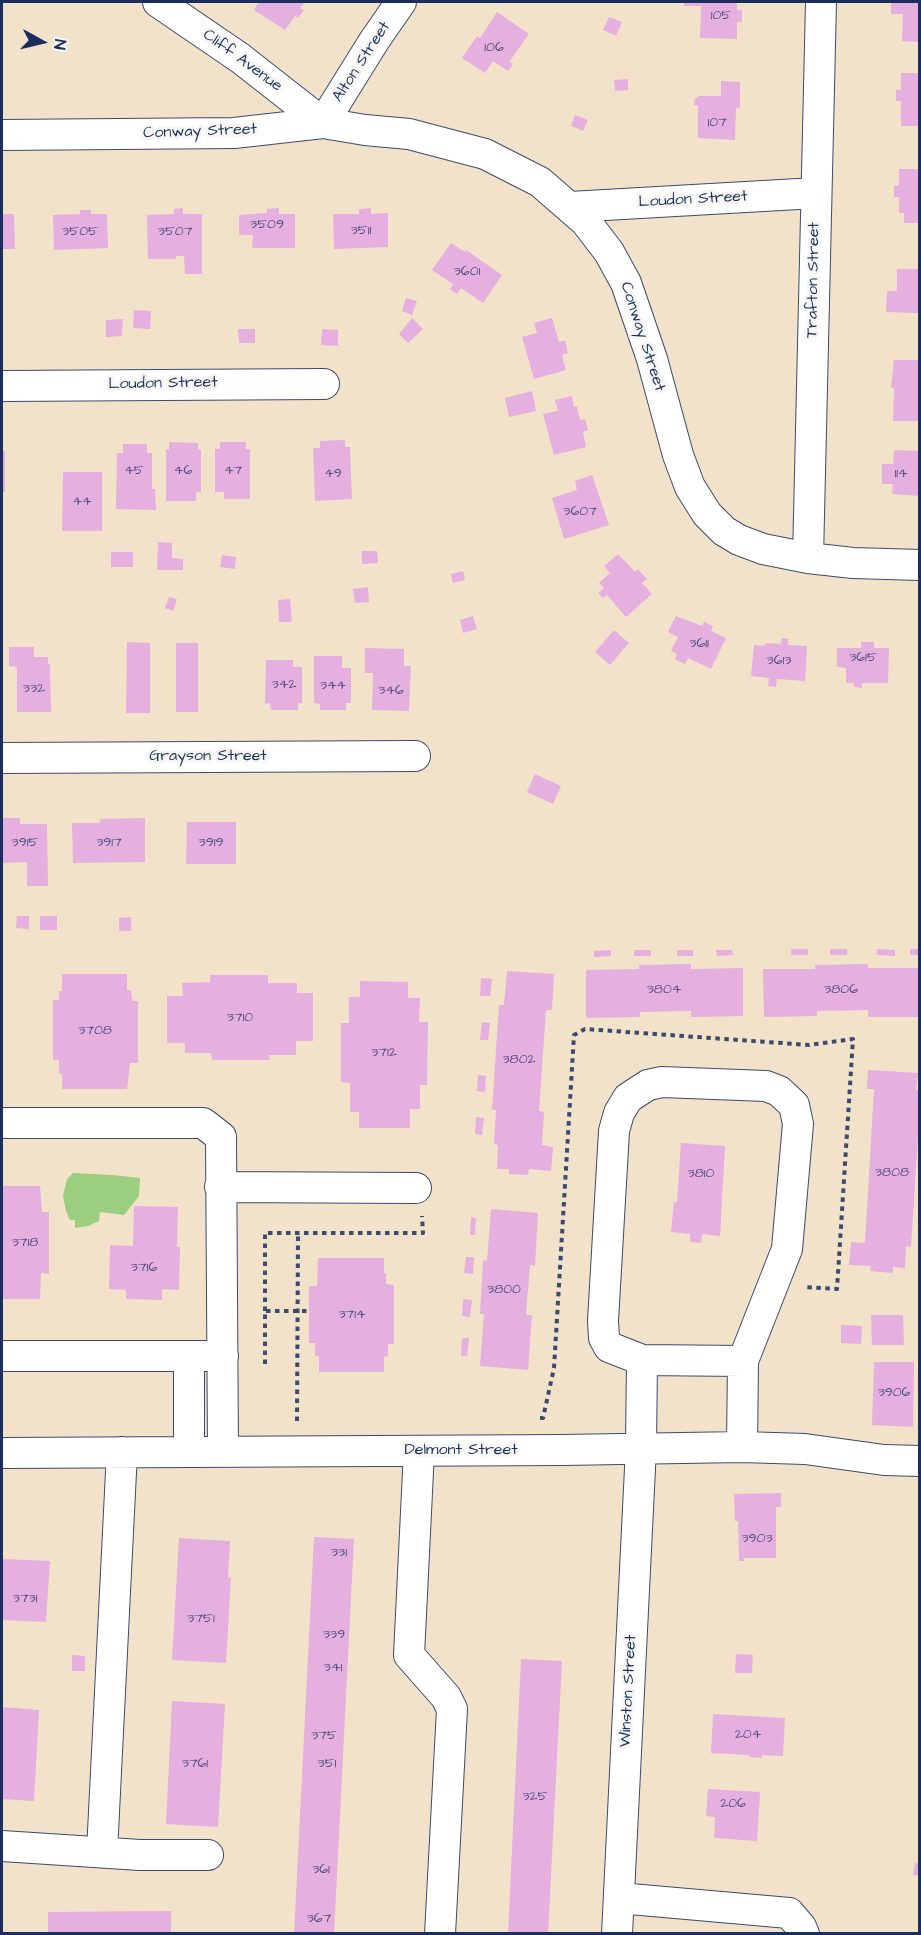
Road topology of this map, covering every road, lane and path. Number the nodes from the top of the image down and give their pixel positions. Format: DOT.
graph roads {
  1 [pos="158,2"];
  2 [pos="401,2"];
  3 [pos="821,2"];
  4 [pos="323,123"];
  5 [pos="2,135"];
  6 [pos="816,194"];
  7 [pos="570,207"];
  8 [pos="324,384"];
  9 [pos="2,386"];
  10 [pos="808,558"];
  11 [pos="920,565"];
  12 [pos="415,756"];
  13 [pos="2,758"];
  14 [pos="2,1123"];
  15 [pos="220,1187"];
  16 [pos="417,1202"];
  17 [pos="298,1233"];
  18 [pos="796,1288"];
  19 [pos="265,1311"];
  20 [pos="297,1311"];
  21 [pos="309,1311"];
  22 [pos="2,1356"];
  23 [pos="189,1356"];
  24 [pos="223,1356"];
  25 [pos="642,1359"];
  26 [pos="743,1361"];
  27 [pos="265,1364"];
  28 [pos="543,1418"];
  29 [pos="742,1447"];
  30 [pos="641,1448"];
  31 [pos="297,1451"];
  32 [pos="419,1451"];
  33 [pos="122,1452"];
  34 [pos="189,1452"];
  35 [pos="223,1452"];
  36 [pos="2,1453"];
  37 [pos="920,1461"];
  38 [pos="2,1846"];
  39 [pos="102,1851"];
  40 [pos="208,1855"];
  41 [pos="619,1899"];
  42 [pos="440,1934"];
  43 [pos="617,1934"];
  44 [pos="804,1934"];
  1 -- 4 [label="street, Cliff Avenue"];
  2 -- 4 [label="street, Alton Street"];
  3 -- 6 [label="street, Trafton Street"];
  4 -- 5 [label="street, Conway Street"];
  4 -- 7 [label="street, Conway Street"];
  6 -- 7 [label="street, Loudon Street"];
  6 -- 10 [label="street, Trafton Street"];
  7 -- 10 [label="street, Conway Street"];
  8 -- 9 [label="street, Loudon Street"];
  10 -- 11 [label="street, Conway Street"];
  12 -- 13 [label="street, Grayson Street"];
  14 -- 15 [label="street"];
  15 -- 16 [label="street"];
  15 -- 24 [label="street"];
  16 -- 17 [label="path"];
  17 -- 19 [label="path"];
  17 -- 20 [label="path"];
  18 -- 28 [label="path"];
  19 -- 20 [label="path"];
  19 -- 27 [label="path"];
  20 -- 21 [label="path"];
  20 -- 31 [label="path"];
  22 -- 23 [label="street"];
  23 -- 24 [label="street"];
  23 -- 34 [label="street"];
  24 -- 35 [label="street"];
  25 -- 26 [label="street"];
  25 -- 26 [label="street"];
  25 -- 30 [label="street, Winston Street"];
  26 -- 29 [label="street"];
  29 -- 30 [label="street, Delmont Street"];
  29 -- 37 [label="street, Delmont Street"];
  30 -- 32 [label="street, Delmont Street"];
  30 -- 41 [label="street, Winston Street"];
  31 -- 32 [label="street, Delmont Street"];
  31 -- 35 [label="street, Delmont Street"];
  32 -- 42 [label="street"];
  33 -- 34 [label="street, Delmont Street"];
  33 -- 36 [label="street, Delmont Street"];
  33 -- 39 [label="street"];
  34 -- 35 [label="street, Delmont Street"];
  38 -- 39 [label="street"];
  39 -- 40 [label="street"];
  41 -- 43 [label="street, Winston Street"];
  41 -- 44 [label="street"];
}
